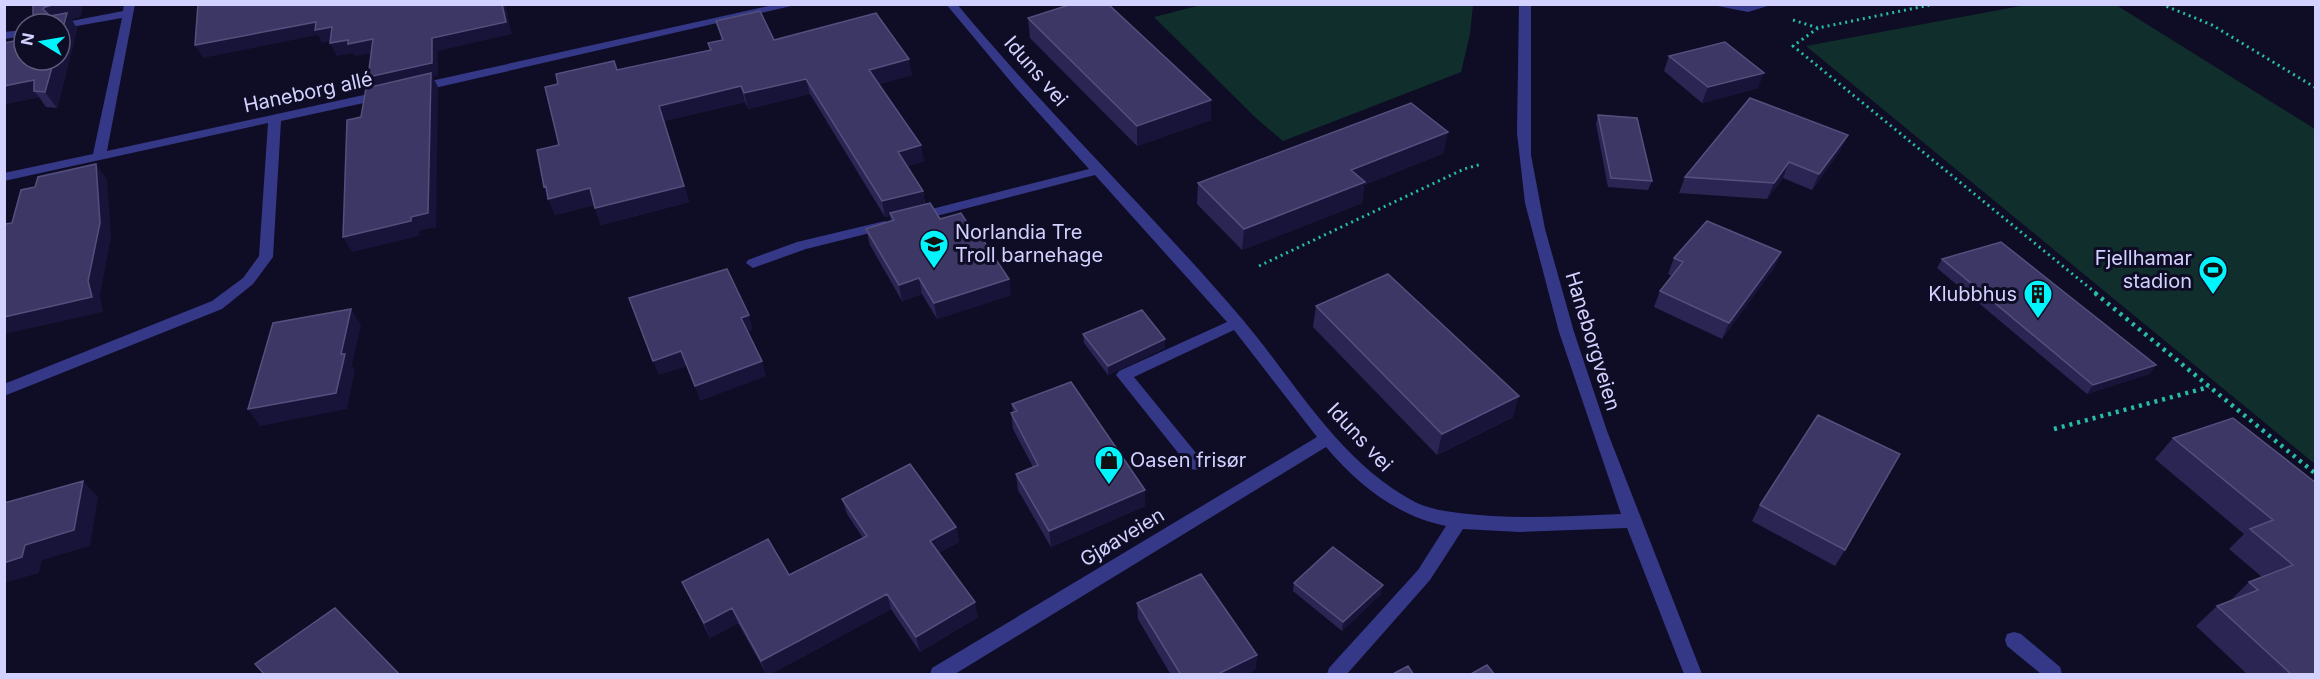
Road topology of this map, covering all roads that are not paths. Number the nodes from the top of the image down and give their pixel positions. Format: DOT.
graph roads {
  1 [pos="795,4"];
  2 [pos="951,4"];
  3 [pos="1525,4"];
  4 [pos="1713,4"];
  5 [pos="1769,4"];
  6 [pos="129,9"];
  7 [pos="751,9"];
  8 [pos="72,23"];
  9 [pos="275,119"];
  10 [pos="99,157"];
  11 [pos="1097,171"];
  12 [pos="4,177"];
  13 [pos="753,263"];
  14 [pos="1237,323"];
  15 [pos="4,390"];
  16 [pos="1329,438"];
  17 [pos="1197,464"];
  18 [pos="1459,520"];
  19 [pos="1633,521"];
  20 [pos="2014,640"];
  21 [pos="2053,673"];
  22 [pos="939,675"];
  23 [pos="1336,675"];
  24 [pos="1693,675"];
  1 -- 7 [label="street, Haneborg allé"];
  2 -- 11 [label="street, Iduns vei"];
  3 -- 19 [label="street, Haneborgveien"];
  4 -- 5 [label="street"];
  6 -- 8 [label="street"];
  6 -- 10 [label="street"];
  7 -- 9 [label="street, Haneborg allé"];
  9 -- 10 [label="street, Haneborg allé"];
  9 -- 15 [label="street"];
  10 -- 12 [label="street, Haneborg allé"];
  11 -- 13 [label="street"];
  11 -- 14 [label="street, Iduns vei"];
  14 -- 16 [label="street, Iduns vei"];
  14 -- 17 [label="street"];
  16 -- 18 [label="street, Iduns vei"];
  16 -- 22 [label="street, Gjøaveien"];
  18 -- 19 [label="street, Iduns vei"];
  18 -- 23 [label="street"];
  19 -- 24 [label="street, Haneborgveien"];
  20 -- 21 [label="street"];
}
